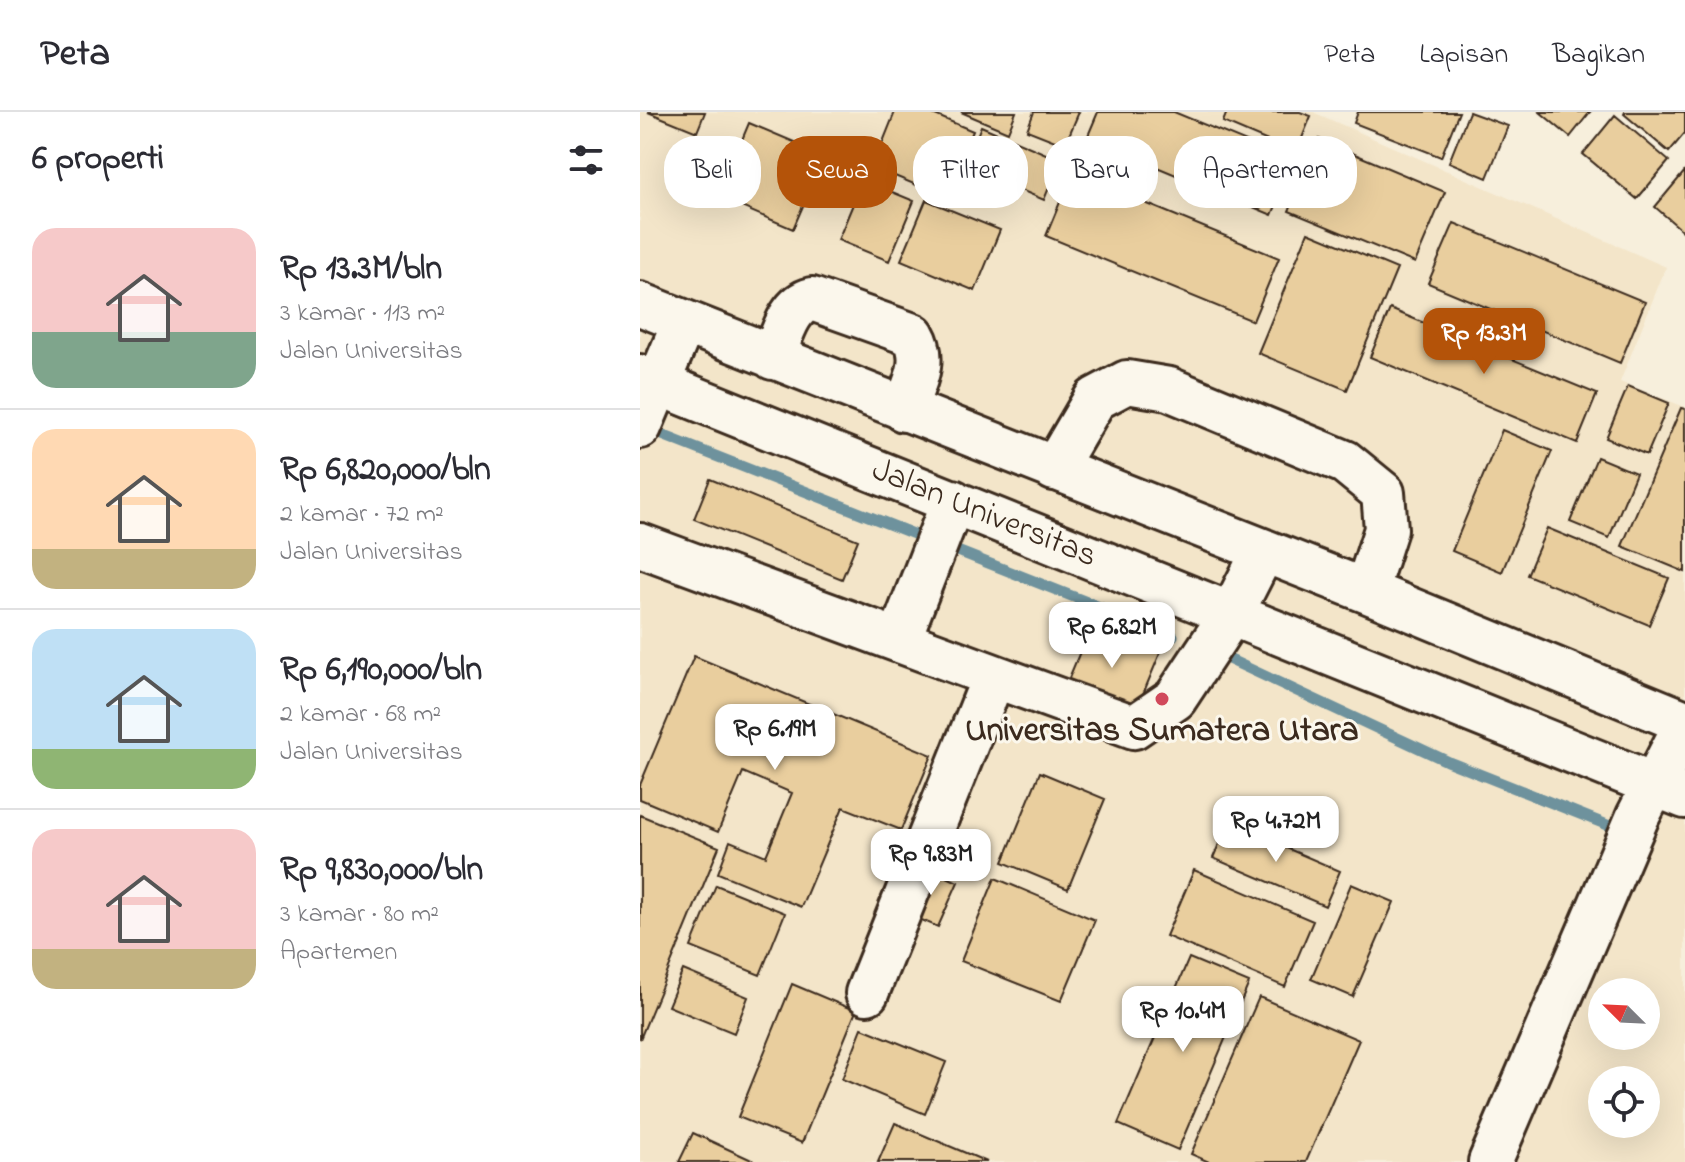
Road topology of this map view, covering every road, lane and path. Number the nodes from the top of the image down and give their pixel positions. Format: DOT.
graph roads {
  1 [pos="640,304"];
  2 [pos="684,322"];
  3 [pos="773,358"];
  4 [pos="818,376"];
  5 [pos="650,379"];
  6 [pos="904,410"];
  7 [pos="640,427"];
  8 [pos="793,439"];
  9 [pos="1041,464"];
  10 [pos="953,501"];
  11 [pos="1003,521"];
  12 [pos="640,545"];
  13 [pos="1263,552"];
  14 [pos="1366,591"];
  15 [pos="1232,613"];
  16 [pos="899,640"];
  17 [pos="994,676"];
  18 [pos="1685,724"];
  19 [pos="1669,790"];
  20 [pos="867,993"];
  21 [pos="1490,1162"];
  1 -- 2 [label="street, Jalan Universitas"];
  2 -- 3 [label="street, Jalan Universitas"];
  2 -- 5 [label="street"];
  3 -- 4 [label="street, Jalan Universitas"];
  3 -- 6 [label="street"];
  4 -- 6 [label="street, Jalan Universitas"];
  4 -- 8 [label="street"];
  5 -- 7 [label="street"];
  5 -- 8 [label="street, Jalan Universitas"];
  6 -- 9 [label="street, Jalan Universitas"];
  8 -- 10 [label="street, Jalan Universitas"];
  9 -- 11 [label="street"];
  9 -- 13 [label="street, Jalan Universitas"];
  9 -- 14 [label="street"];
  10 -- 11 [label="street, Jalan Universitas"];
  10 -- 16 [label="street"];
  11 -- 15 [label="street, Jalan Universitas"];
  12 -- 16 [label="street"];
  13 -- 14 [label="street, Jalan Universitas"];
  13 -- 15 [label="street"];
  14 -- 18 [label="street, Jalan Universitas"];
  15 -- 17 [label="street"];
  15 -- 19 [label="street, Jalan Universitas"];
  16 -- 17 [label="street"];
  17 -- 20 [label="street"];
  18 -- 19 [label="street"];
  19 -- 21 [label="street"];
}
